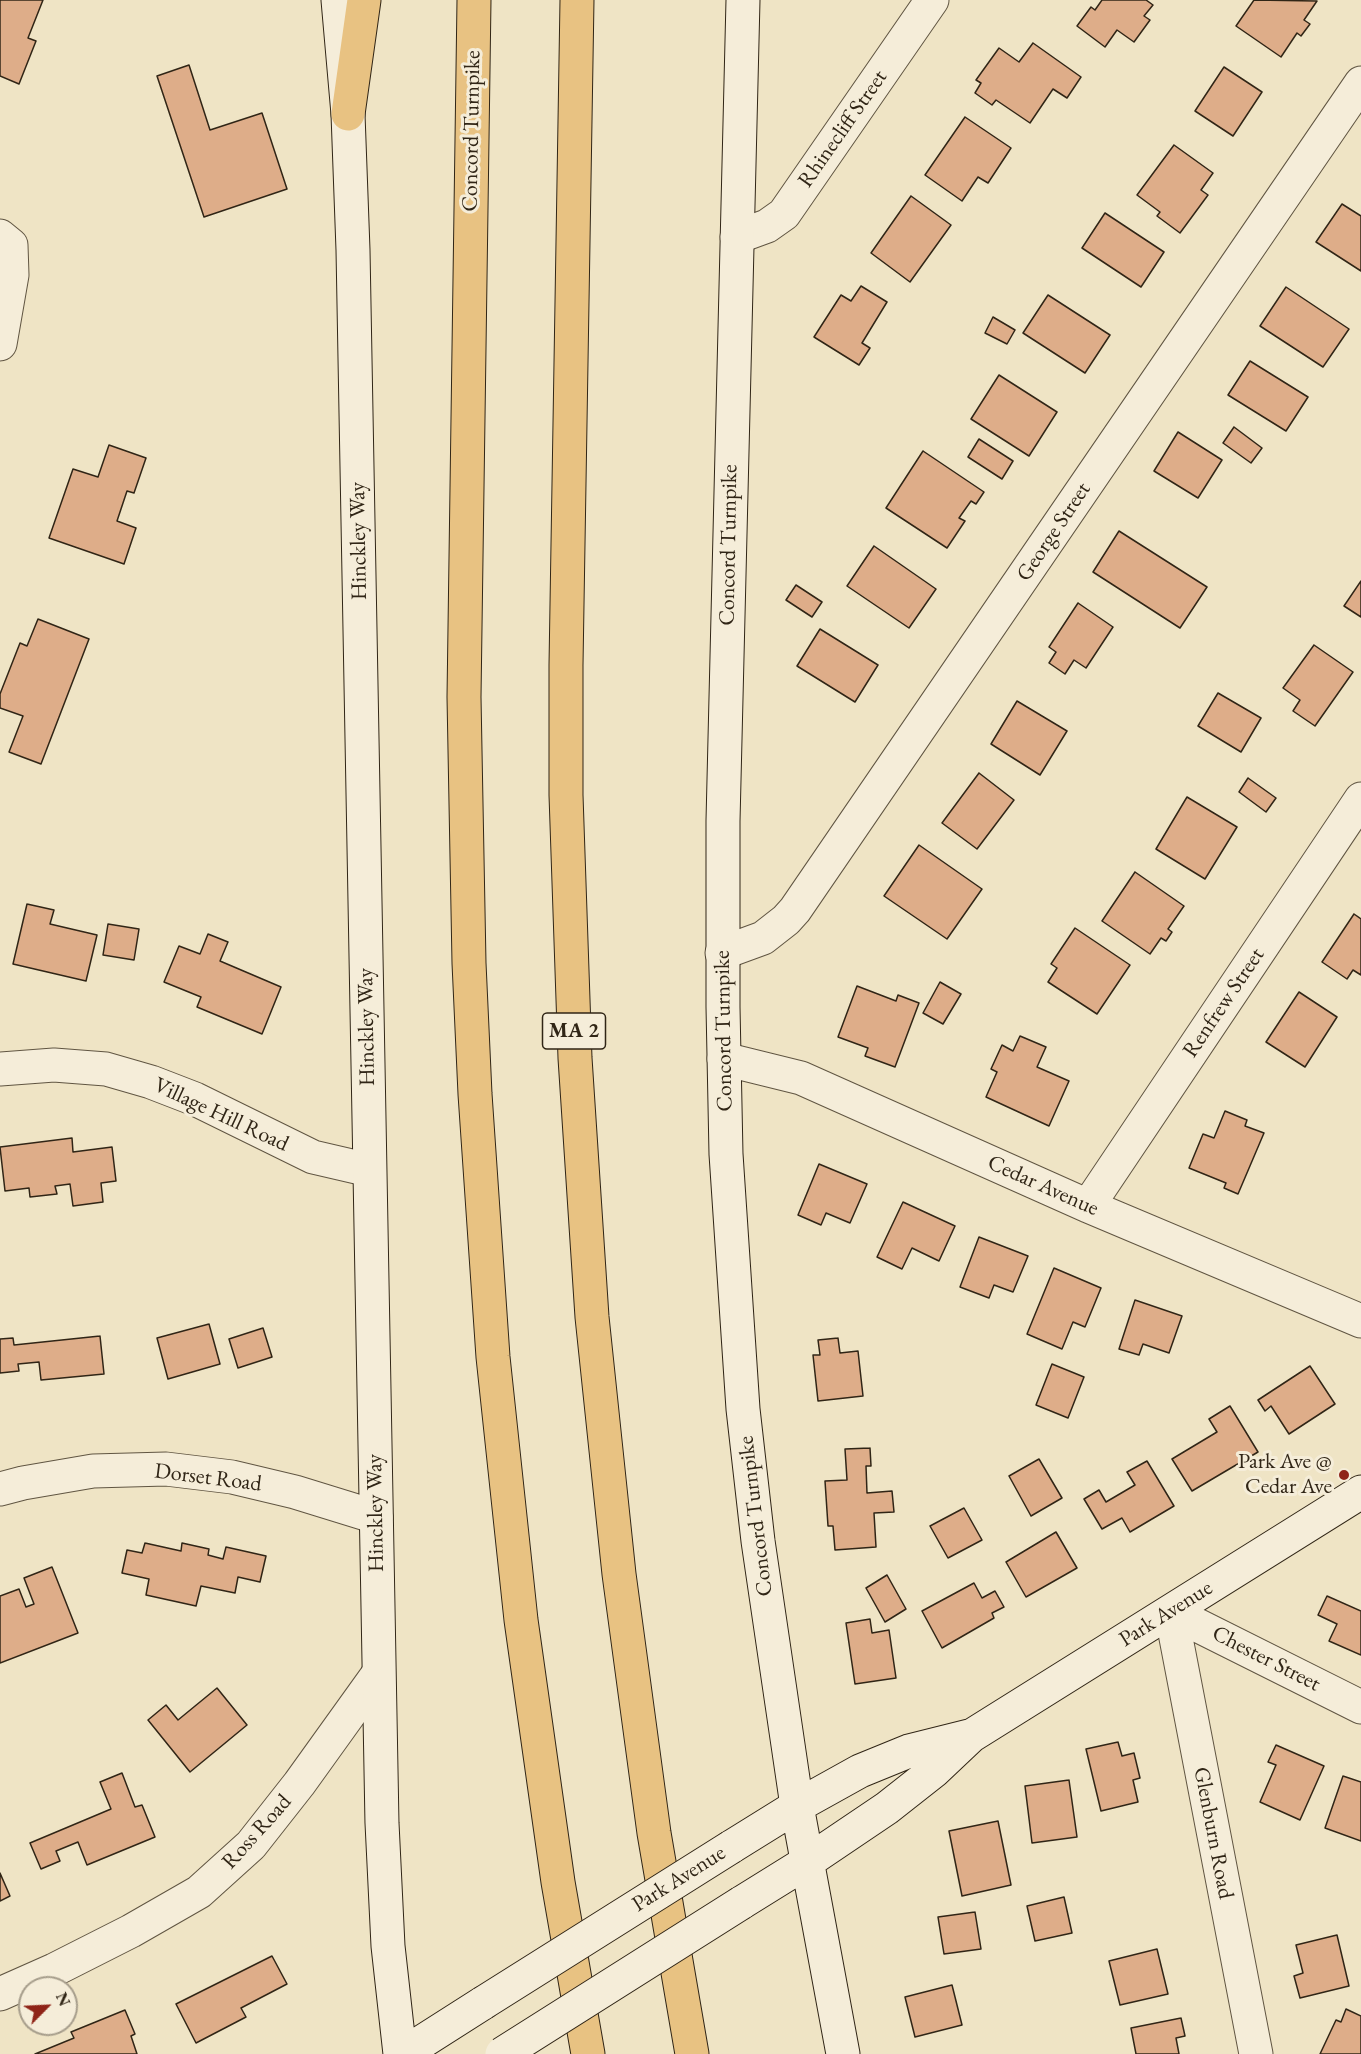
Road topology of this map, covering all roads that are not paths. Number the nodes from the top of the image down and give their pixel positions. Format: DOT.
graph roads {
  1 [pos="338,0"];
  2 [pos="364,0"];
  3 [pos="474,0"];
  4 [pos="577,0"];
  5 [pos="743,0"];
  6 [pos="932,0"];
  7 [pos="1361,83"];
  8 [pos="348,114"];
  9 [pos="737,237"];
  10 [pos="5,241"];
  11 [pos="0,344"];
  12 [pos="1361,800"];
  13 [pos="722,953"];
  14 [pos="724,1059"];
  15 [pos="0,1069"];
  16 [pos="369,1170"];
  17 [pos="1088,1206"];
  18 [pos="1361,1321"];
  19 [pos="0,1489"];
  20 [pos="1361,1492"];
  21 [pos="376,1517"];
  22 [pos="1171,1612"];
  23 [pos="378,1674"];
  24 [pos="1361,1707"];
  25 [pos="971,1736"];
  26 [pos="797,1806"];
  27 [pos="807,1862"];
  28 [pos="0,1994"];
  29 [pos="401,2054"];
  30 [pos="502,2054"];
  31 [pos="588,2054"];
  32 [pos="692,2054"];
  33 [pos="843,2054"];
  34 [pos="1256,2054"];
  1 -- 8 [label="main road, Hinckley Way"];
  2 -- 8 [label="highway"];
  3 -- 31 [label="highway, Concord Turnpike"];
  4 -- 32 [label="highway, MA 2"];
  5 -- 9 [label="main road, Concord Turnpike"];
  6 -- 9 [label="main road, Rhinecliff Street"];
  7 -- 13 [label="main road, George Street"];
  8 -- 16 [label="main road, Hinckley Way"];
  9 -- 13 [label="main road, Concord Turnpike"];
  10 -- 11 [label="main road"];
  12 -- 17 [label="main road, Renfrew Street"];
  13 -- 14 [label="main road, Concord Turnpike"];
  14 -- 17 [label="main road, Cedar Avenue"];
  14 -- 26 [label="main road, Concord Turnpike"];
  15 -- 16 [label="main road, Village Hill Road"];
  16 -- 21 [label="main road, Hinckley Way"];
  17 -- 18 [label="main road, Cedar Avenue"];
  19 -- 21 [label="main road, Dorset Road"];
  20 -- 22 [label="main road, Park Avenue"];
  21 -- 23 [label="main road, Hinckley Way"];
  22 -- 24 [label="main road, Chester Street"];
  22 -- 25 [label="main road, Park Avenue"];
  22 -- 34 [label="main road, Glenburn Road"];
  23 -- 28 [label="main road, Ross Road"];
  23 -- 29 [label="main road, Hinckley Way"];
  25 -- 26 [label="main road, Park Avenue"];
  25 -- 27 [label="main road, Park Avenue"];
  26 -- 27 [label="main road, Concord Turnpike"];
  26 -- 29 [label="main road, Park Avenue, bridge"];
  27 -- 30 [label="main road, Park Avenue, bridge"];
  27 -- 33 [label="main road, Concord Turnpike"];
}
